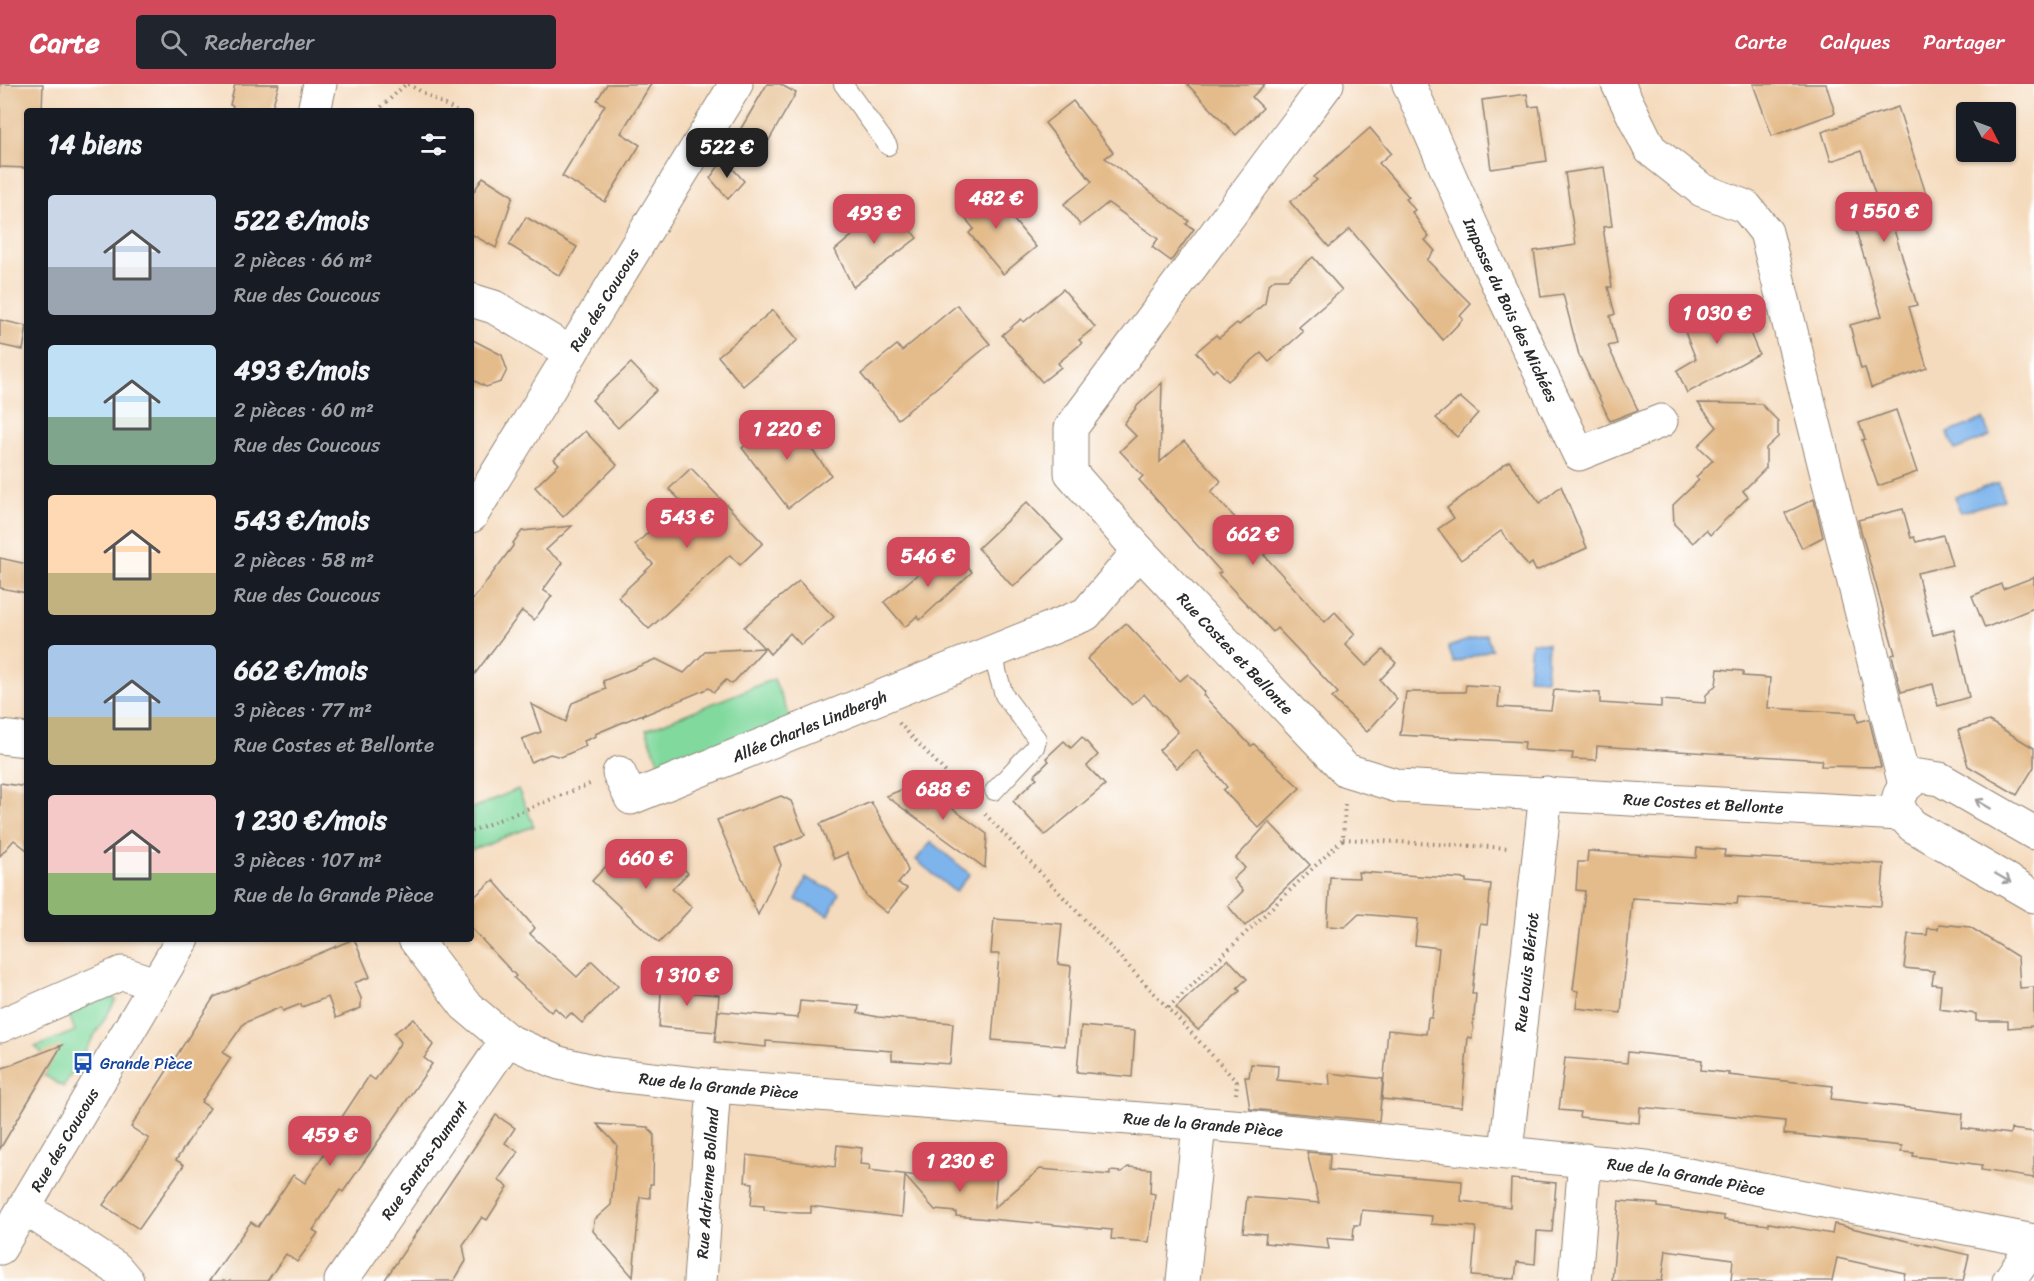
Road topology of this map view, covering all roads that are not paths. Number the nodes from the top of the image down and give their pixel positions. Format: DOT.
graph roads {
  1 [pos="320,84"];
  2 [pos="736,84"];
  3 [pos="843,84"];
  4 [pos="1327,84"];
  5 [pos="1408,84"];
  6 [pos="1618,84"];
  7 [pos="315,108"];
  8 [pos="888,146"];
  9 [pos="474,301"];
  10 [pos="572,353"];
  11 [pos="1661,421"];
  12 [pos="474,511"];
  13 [pos="1140,550"];
  14 [pos="994,650"];
  15 [pos="0,737"];
  16 [pos="24,740"];
  17 [pos="620,773"];
  18 [pos="994,791"];
  19 [pos="1546,793"];
  20 [pos="1902,800"];
  21 [pos="2034,833"];
  22 [pos="2034,896"];
  23 [pos="181,942"];
  24 [pos="417,942"];
  25 [pos="154,984"];
  26 [pos="0,1026"];
  27 [pos="507,1040"];
  28 [pos="714,1086"];
  29 [pos="1199,1125"];
  30 [pos="1506,1151"];
  31 [pos="1585,1160"];
  32 [pos="25,1208"];
  33 [pos="2034,1243"];
  34 [pos="0,1248"];
  35 [pos="127,1281"];
  36 [pos="341,1281"];
  37 [pos="700,1281"];
  38 [pos="1183,1281"];
  39 [pos="1575,1281"];
  40 [pos="2009,1281"];
  1 -- 7 [label="street"];
  2 -- 10 [label="street, Rue des Coucous"];
  3 -- 8 [label="lane"];
  4 -- 13 [label="street, Rue Costes et Bellonte"];
  5 -- 11 [label="street, Impasse du Bois des Michées"];
  6 -- 20 [label="street"];
  9 -- 10 [label="street"];
  10 -- 12 [label="street, Rue des Coucous"];
  13 -- 14 [label="street, Allée Charles Lindbergh"];
  13 -- 19 [label="street, Rue Costes et Bellonte"];
  14 -- 17 [label="street, Allée Charles Lindbergh"];
  14 -- 18 [label="lane"];
  15 -- 16 [label="street"];
  19 -- 20 [label="street, Rue Costes et Bellonte"];
  19 -- 30 [label="street, Rue Louis Blériot"];
  21 -- 20 [label="street, Rue Costes et Bellonte, one-way"];
  20 -- 22 [label="street, one-way"];
  23 -- 25 [label="street, Rue des Coucous"];
  24 -- 27 [label="street, Rue de la Grande Pièce"];
  25 -- 26 [label="street"];
  25 -- 32 [label="street, Rue des Coucous"];
  27 -- 28 [label="street, Rue de la Grande Pièce"];
  27 -- 36 [label="street, Rue Santos-Dumont"];
  28 -- 29 [label="street, Rue de la Grande Pièce"];
  28 -- 37 [label="street, Rue Adrienne Bolland"];
  29 -- 30 [label="street, Rue de la Grande Pièce"];
  29 -- 38 [label="street"];
  30 -- 31 [label="street, Rue de la Grande Pièce"];
  31 -- 33 [label="street, Rue de la Grande Pièce"];
  31 -- 39 [label="street"];
  32 -- 34 [label="street, Rue des Coucous"];
  32 -- 35 [label="street"];
  33 -- 40 [label="street"];
}
